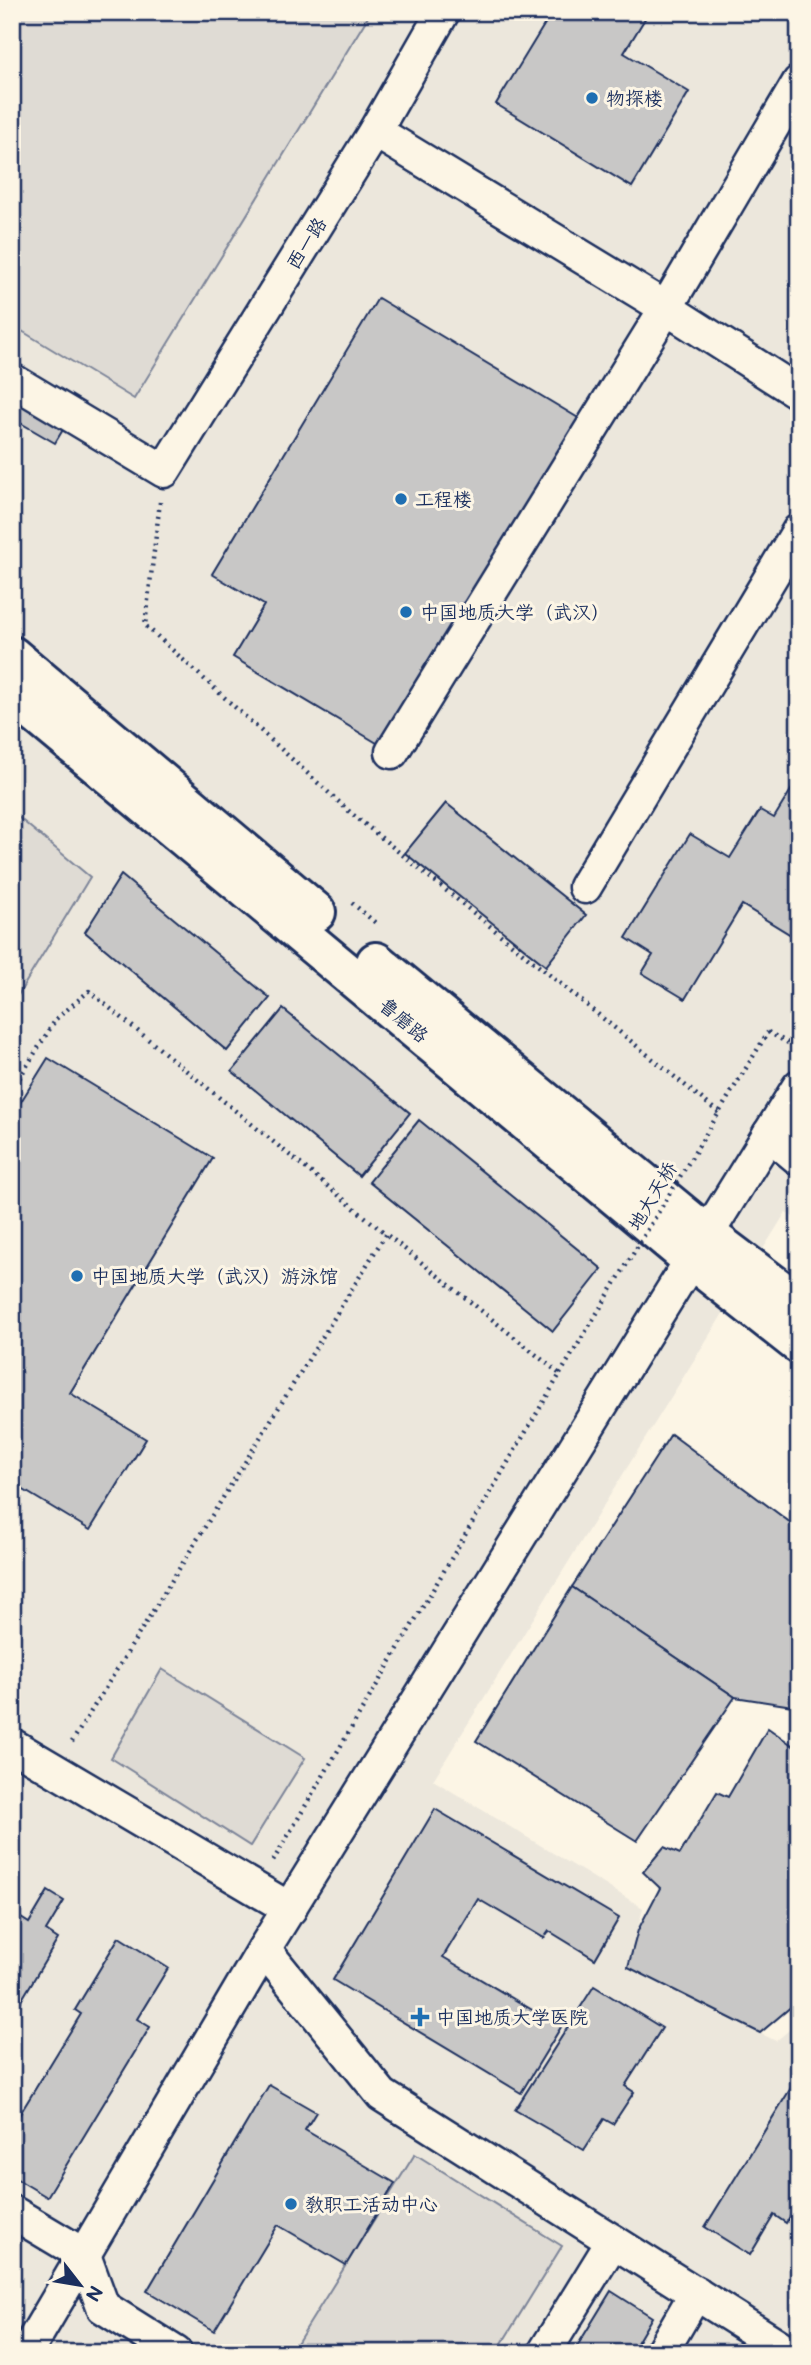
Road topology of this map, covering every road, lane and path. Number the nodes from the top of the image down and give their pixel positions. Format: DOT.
graph roads {
  1 [pos="443,12"];
  2 [pos="799,82"];
  3 [pos="375,131"];
  4 [pos="666,308"];
  5 [pos="12,380"];
  6 [pos="799,393"];
  7 [pos="164,471"];
  8 [pos="799,530"];
  9 [pos="12,656"];
  10 [pos="12,694"];
  11 [pos="392,752"];
  12 [pos="585,887"];
  13 [pos="799,1049"];
  14 [pos="799,1086"];
  15 [pos="12,1090"];
  16 [pos="719,1113"];
  17 [pos="769,1134"];
  18 [pos="799,1159"];
  19 [pos="386,1234"];
  20 [pos="699,1246"];
  21 [pos="799,1304"];
  22 [pos="799,1344"];
  23 [pos="560,1374"];
  24 [pos="12,1745"];
  25 [pos="55,1770"];
  26 [pos="256,1889"];
  27 [pos="290,1909"];
  28 [pos="264,1949"];
  29 [pos="12,2212"];
  30 [pos="613,2241"];
  31 [pos="84,2255"];
  32 [pos="696,2294"];
  33 [pos="26,2353"];
  34 [pos="176,2353"];
  35 [pos="544,2353"];
  36 [pos="661,2353"];
  37 [pos="790,2353"];
  1 -- 3 [label="street, 西一路"];
  2 -- 4 [label="street"];
  3 -- 4 [label="street"];
  3 -- 7 [label="street, 西一路"];
  4 -- 6 [label="street"];
  4 -- 11 [label="street"];
  5 -- 7 [label="street"];
  7 -- 16 [label="path"];
  8 -- 12 [label="street"];
  9 -- 20 [label="main road, 鲁磨路"];
  10 -- 20 [label="main road, 鲁磨路"];
  13 -- 16 [label="path, 地大天桥, bridge"];
  14 -- 17 [label="street"];
  15 -- 19 [label="path"];
  16 -- 23 [label="path, 地大天桥, bridge"];
  17 -- 18 [label="street"];
  17 -- 20 [label="street"];
  19 -- 23 [label="path"];
  19 -- 25 [label="path"];
  20 -- 21 [label="main road, 鲁磨路"];
  20 -- 22 [label="main road, 鲁磨路"];
  20 -- 27 [label="street"];
  23 -- 26 [label="path, 地大天桥"];
  24 -- 25 [label="street"];
  25 -- 26 [label="street"];
  26 -- 27 [label="street"];
  27 -- 28 [label="street"];
  28 -- 30 [label="street"];
  28 -- 31 [label="street"];
  29 -- 31 [label="street"];
  30 -- 32 [label="street"];
  30 -- 35 [label="street"];
  31 -- 33 [label="street"];
  31 -- 34 [label="street"];
  32 -- 36 [label="street"];
  32 -- 37 [label="street"];
}
